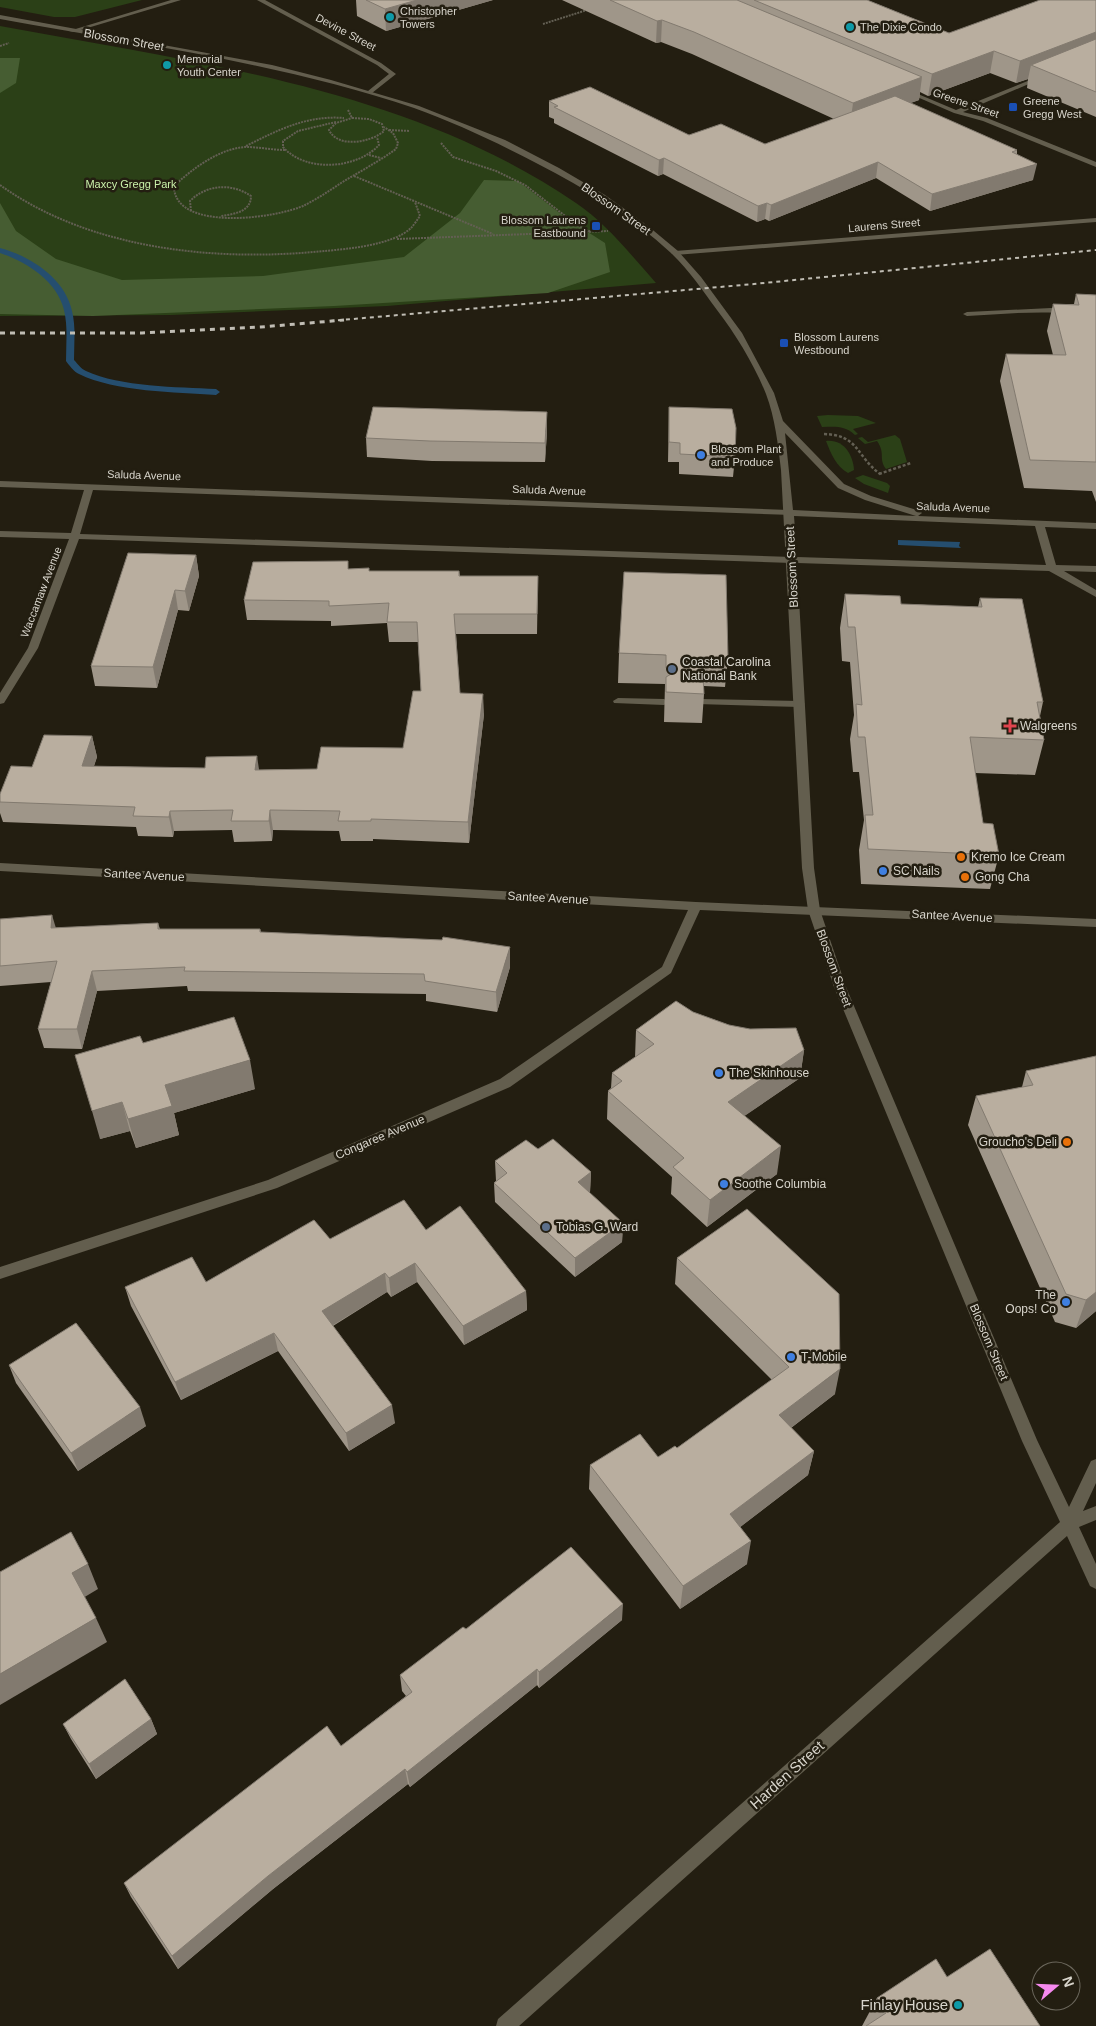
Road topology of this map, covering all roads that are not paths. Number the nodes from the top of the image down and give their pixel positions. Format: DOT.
graph roads {
  1 [pos="178,0"];
  2 [pos="260,0"];
  3 [pos="0,17"];
  4 [pos="72,31"];
  5 [pos="1050,74"];
  6 [pos="893,85"];
  7 [pos="370,92"];
  8 [pos="956,112"];
  9 [pos="1096,165"];
  10 [pos="1096,220"];
  11 [pos="675,253"];
  12 [pos="967,314"];
  13 [pos="1096,316"];
  14 [pos="779,422"];
  15 [pos="0,484"];
  16 [pos="90,486"];
  17 [pos="789,513"];
  18 [pos="939,518"];
  19 [pos="1039,524"];
  20 [pos="1096,526"];
  21 [pos="0,534"];
  22 [pos="76,536"];
  23 [pos="792,560"];
  24 [pos="1052,568"];
  25 [pos="1096,569"];
  26 [pos="1096,594"];
  27 [pos="0,701"];
  28 [pos="618,701"];
  29 [pos="664,702"];
  30 [pos="701,702"];
  31 [pos="800,704"];
  32 [pos="0,867"];
  33 [pos="696,906"];
  34 [pos="814,910"];
  35 [pos="1096,923"];
  36 [pos="0,1273"];
  37 [pos="1096,1466"];
  38 [pos="1096,1513"];
  39 [pos="1069,1524"];
  40 [pos="1096,1581"];
  41 [pos="506,2026"];
  1 -- 4 [label="street"];
  2 -- 7 [label="street, Devine Street"];
  3 -- 4 [label="street, Blossom Street"];
  4 -- 7 [label="street, Blossom Street"];
  5 -- 8 [label="street"];
  6 -- 8 [label="street, Greene Street"];
  7 -- 11 [label="street, Blossom Street"];
  8 -- 9 [label="street, Greene Street"];
  10 -- 11 [label="street, Laurens Street"];
  11 -- 14 [label="street, Blossom Street"];
  12 -- 13 [label="street"];
  14 -- 17 [label="street, Blossom Street"];
  14 -- 18 [label="street"];
  15 -- 16 [label="street, Saluda Avenue"];
  16 -- 17 [label="street, Saluda Avenue"];
  16 -- 22 [label="street, Waccamaw Avenue"];
  17 -- 18 [label="street, Saluda Avenue"];
  17 -- 23 [label="street, Blossom Street"];
  18 -- 19 [label="street, Saluda Avenue"];
  19 -- 20 [label="street, Saluda Avenue"];
  19 -- 24 [label="street"];
  21 -- 22 [label="street"];
  22 -- 23 [label="street"];
  22 -- 27 [label="street, Waccamaw Avenue"];
  23 -- 24 [label="street"];
  23 -- 31 [label="street, Blossom Street"];
  24 -- 25 [label="street"];
  24 -- 26 [label="street"];
  28 -- 29 [label="street"];
  30 -- 31 [label="street"];
  31 -- 34 [label="street, Blossom Street"];
  32 -- 33 [label="street, Santee Avenue"];
  33 -- 34 [label="street, Santee Avenue"];
  33 -- 36 [label="street, Congaree Avenue"];
  34 -- 35 [label="street, Santee Avenue"];
  34 -- 39 [label="street, Blossom Street"];
  37 -- 39 [label="street, Harden Street"];
  38 -- 39 [label="street, Harden Street"];
  39 -- 40 [label="street, Blossom Street"];
  39 -- 41 [label="street, Harden Street"];
}
